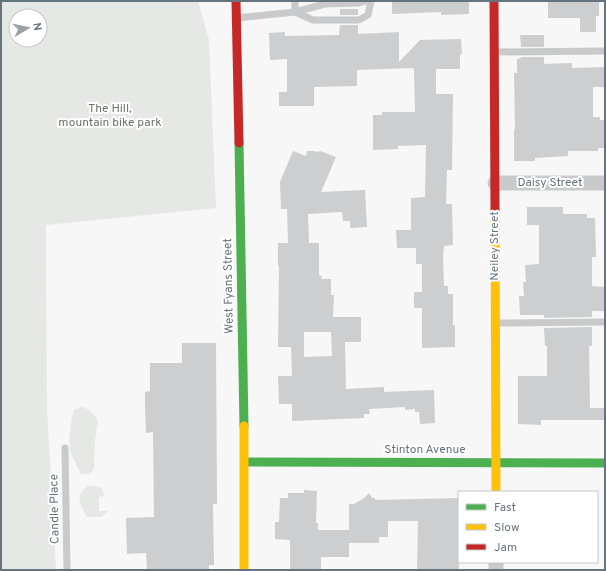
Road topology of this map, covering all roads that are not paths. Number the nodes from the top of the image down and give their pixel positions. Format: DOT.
graph roads {
  1 [pos="236,1"];
  2 [pos="295,1"];
  3 [pos="365,1"];
  4 [pos="371,1"];
  5 [pos="494,1"];
  6 [pos="228,8"];
  7 [pos="295,12"];
  8 [pos="236,18"];
  9 [pos="236,30"];
  10 [pos="605,51"];
  11 [pos="494,52"];
  12 [pos="605,182"];
  13 [pos="495,183"];
  14 [pos="605,322"];
  15 [pos="496,323"];
  16 [pos="66,448"];
  17 [pos="245,462"];
  18 [pos="496,463"];
  19 [pos="605,463"];
  20 [pos="496,491"];
  21 [pos="67,570"];
  22 [pos="244,570"];
  1 -- 8 [label="street, West Fyans Street"];
  2 -- 7 [label="lane"];
  3 -- 7 [label="lane"];
  4 -- 7 [label="lane"];
  5 -- 11 [label="street, Neiley Street"];
  6 -- 9 [label="street"];
  7 -- 8 [label="lane"];
  8 -- 9 [label="street, West Fyans Street"];
  9 -- 17 [label="street, West Fyans Street"];
  10 -- 11 [label="lane"];
  11 -- 13 [label="street, Neiley Street"];
  12 -- 13 [label="street, Daisy Street"];
  13 -- 15 [label="street, Neiley Street"];
  14 -- 15 [label="lane"];
  15 -- 18 [label="street, Neiley Street"];
  16 -- 21 [label="lane, Candle Place"];
  17 -- 18 [label="street, Stinton Avenue"];
  17 -- 22 [label="street, West Fyans Street"];
  18 -- 19 [label="street, Stinton Avenue"];
  18 -- 20 [label="street, Neiley Street"];
}
